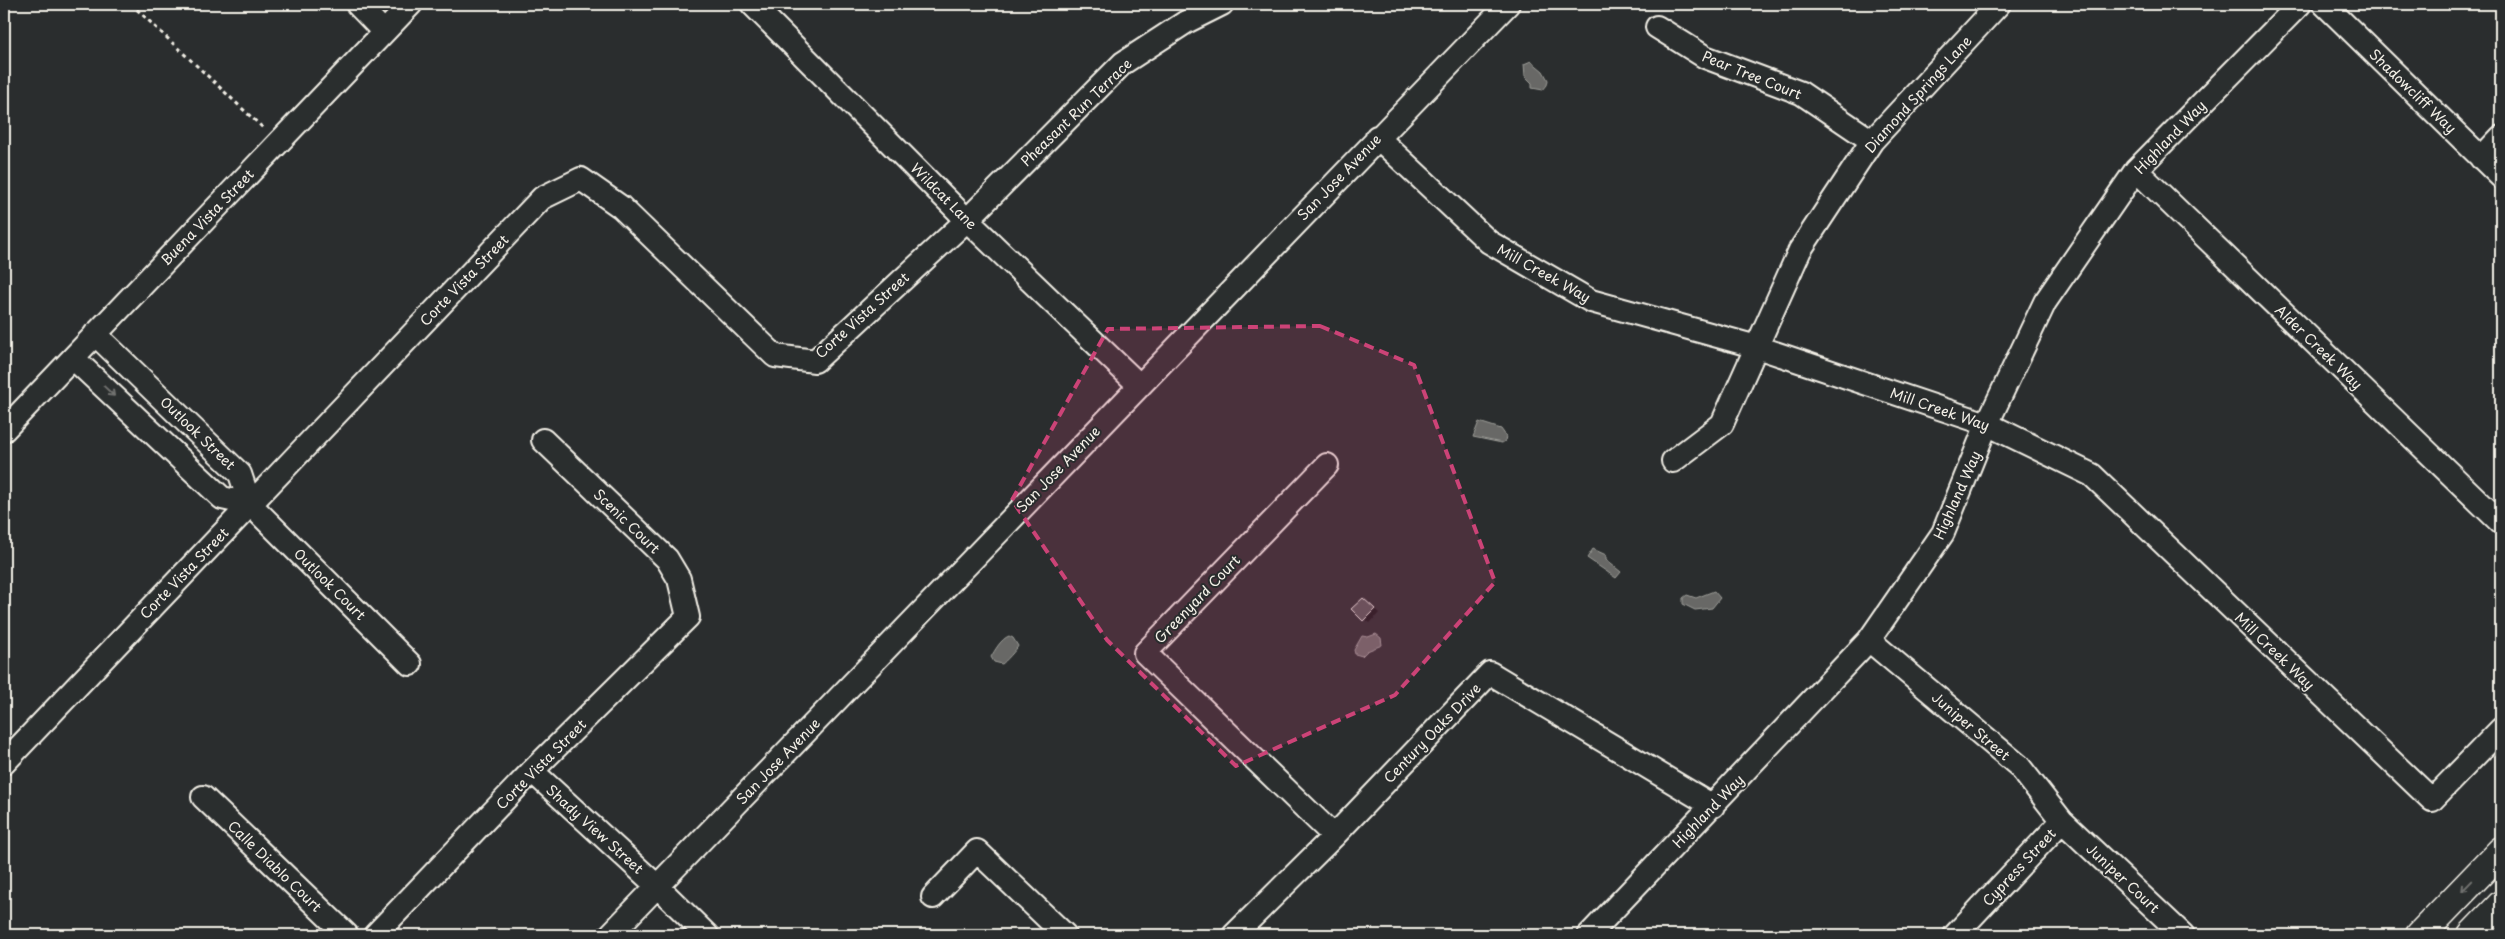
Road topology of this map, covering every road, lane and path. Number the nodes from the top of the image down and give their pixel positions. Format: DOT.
graph roads {
  1 [pos="131,4"];
  2 [pos="357,4"];
  3 [pos="411,4"];
  4 [pos="752,4"];
  5 [pos="1222,4"];
  6 [pos="1508,4"];
  7 [pos="1999,4"];
  8 [pos="2300,4"];
  9 [pos="2324,4"];
  10 [pos="1656,27"];
  11 [pos="384,32"];
  12 [pos="1377,137"];
  13 [pos="2501,137"];
  14 [pos="1872,141"];
  15 [pos="279,142"];
  16 [pos="2481,158"];
  17 [pos="2136,170"];
  18 [pos="2501,178"];
  19 [pos="967,220"];
  20 [pos="95,334"];
  21 [pos="1757,347"];
  22 [pos="74,358"];
  23 [pos="1139,385"];
  24 [pos="1987,424"];
  25 [pos="4,430"];
  26 [pos="543,440"];
  27 [pos="1673,461"];
  28 [pos="1327,465"];
  29 [pos="250,504"];
  30 [pos="2501,523"];
  31 [pos="688,617"];
  32 [pos="1869,640"];
  33 [pos="410,664"];
  34 [pos="2501,729"];
  35 [pos="4,763"];
  36 [pos="532,772"];
  37 [pos="203,797"];
  38 [pos="1713,806"];
  39 [pos="2062,821"];
  40 [pos="1334,836"];
  41 [pos="2501,851"];
  42 [pos="658,886"];
  43 [pos="933,897"];
  44 [pos="2501,905"];
  45 [pos="347,935"];
  46 [pos="375,935"];
  47 [pos="610,935"];
  48 [pos="707,935"];
  49 [pos="1064,935"];
  50 [pos="1234,935"];
  51 [pos="1589,935"];
  52 [pos="1955,935"];
  53 [pos="2183,935"];
  54 [pos="2420,935"];
  55 [pos="2472,935"];
  1 -- 15 [label="path"];
  2 -- 11 [label="street"];
  3 -- 11 [label="street, Buena Vista Street"];
  4 -- 19 [label="street, Wildcat Lane"];
  5 -- 19 [label="street, Pheasant Run Terrace"];
  6 -- 12 [label="street, San Jose Avenue"];
  7 -- 14 [label="street, Diamond Springs Lane"];
  8 -- 17 [label="street, Highland Way"];
  9 -- 16 [label="street, Shadowcliff Way"];
  10 -- 14 [label="street, Pear Tree Court"];
  11 -- 15 [label="street, Buena Vista Street"];
  12 -- 21 [label="street, Mill Creek Way"];
  12 -- 23 [label="street, San Jose Avenue"];
  13 -- 16 [label="street"];
  14 -- 21 [label="street, Diamond Springs Lane"];
  15 -- 20 [label="street, Buena Vista Street"];
  16 -- 18 [label="street, Shadowcliff Way"];
  17 -- 24 [label="street, Highland Way"];
  17 -- 30 [label="street, Alder Creek Way"];
  19 -- 23 [label="street, Wildcat Lane"];
  19 -- 29 [label="street, Corte Vista Street"];
  20 -- 22 [label="street, Buena Vista Street"];
  20 -- 29 [label="street, Outlook Street"];
  21 -- 24 [label="street, Mill Creek Way"];
  21 -- 27 [label="street, Diamond Springs Lane"];
  22 -- 25 [label="street, Buena Vista Street"];
  22 -- 29 [label="street, one-way"];
  23 -- 42 [label="street, San Jose Avenue"];
  24 -- 32 [label="street, Highland Way"];
  24 -- 34 [label="street, Mill Creek Way"];
  26 -- 31 [label="street, Scenic Court"];
  28 -- 40 [label="street, Greenyard Court"];
  29 -- 33 [label="street, Outlook Court"];
  29 -- 35 [label="street, Corte Vista Street"];
  31 -- 36 [label="street, Corte Vista Street"];
  32 -- 38 [label="street, Highland Way"];
  32 -- 39 [label="street, Juniper Street"];
  36 -- 42 [label="street, Shady View Street"];
  36 -- 46 [label="street, Corte Vista Street"];
  37 -- 45 [label="street, Calle Diablo Court"];
  38 -- 40 [label="street, Century Oaks Drive"];
  38 -- 51 [label="street, Highland Way"];
  39 -- 52 [label="street, Cypress Street"];
  39 -- 53 [label="street, Juniper Court"];
  40 -- 50 [label="street, Century Oaks Drive"];
  41 -- 54 [label="main road, one-way"];
  42 -- 47 [label="street, San Jose Avenue"];
  42 -- 48 [label="street, Shady View Street"];
  43 -- 49 [label="street"];
  44 -- 55 [label="main road"];
}
